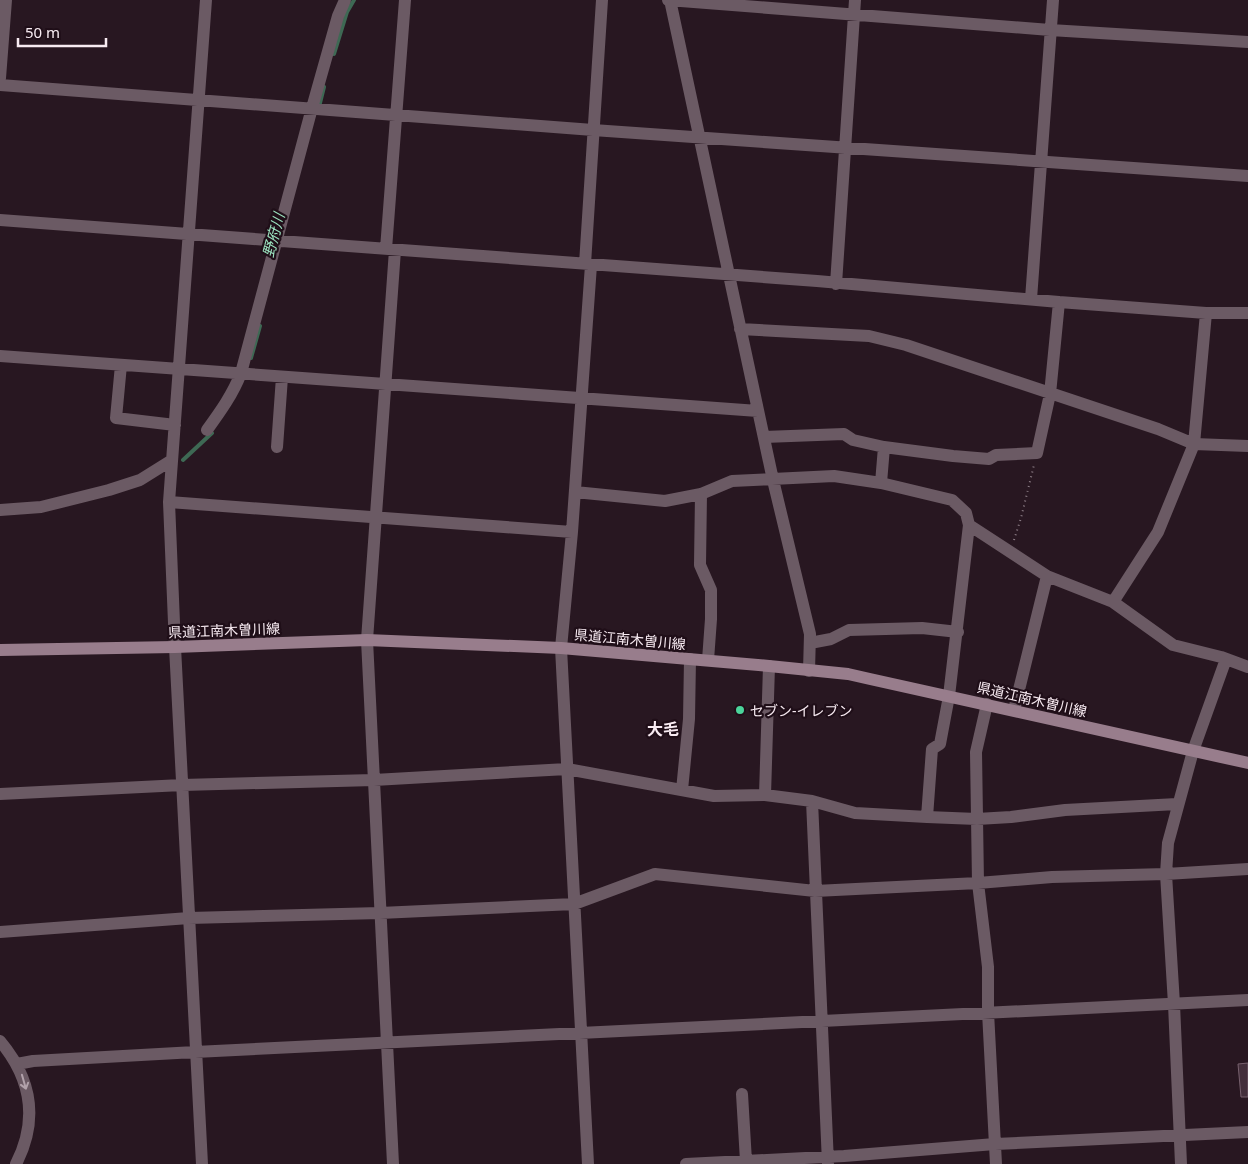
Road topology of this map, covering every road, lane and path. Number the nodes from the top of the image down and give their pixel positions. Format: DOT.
graph roads {
  1 [pos="6,0"];
  2 [pos="206,0"];
  3 [pos="345,0"];
  4 [pos="405,0"];
  5 [pos="602,0"];
  6 [pos="669,0"];
  7 [pos="855,0"];
  8 [pos="1052,0"];
  9 [pos="854,14"];
  10 [pos="1050,30"];
  11 [pos="1248,42"];
  12 [pos="0,78"];
  13 [pos="0,85"];
  14 [pos="200,99"];
  15 [pos="316,108"];
  16 [pos="397,115"];
  17 [pos="593,130"];
  18 [pos="700,138"];
  19 [pos="844,148"];
  20 [pos="1041,162"];
  21 [pos="1248,176"];
  22 [pos="0,220"];
  23 [pos="189,234"];
  24 [pos="280,241"];
  25 [pos="391,249"];
  26 [pos="588,264"];
  27 [pos="729,276"];
  28 [pos="836,284"];
  29 [pos="1031,299"];
  30 [pos="1059,302"];
  31 [pos="1206,313"];
  32 [pos="1248,313"];
  33 [pos="740,329"];
  34 [pos="0,356"];
  35 [pos="121,365"];
  36 [pos="179,369"];
  37 [pos="245,374"];
  38 [pos="282,377"];
  39 [pos="385,384"];
  40 [pos="1050,394"];
  41 [pos="581,399"];
  42 [pos="758,411"];
  43 [pos="175,425"];
  44 [pos="207,430"];
  45 [pos="764,437"];
  46 [pos="1194,444"];
  47 [pos="1248,446"];
  48 [pos="277,447"];
  49 [pos="884,448"];
  50 [pos="1037,453"];
  51 [pos="172,460"];
  52 [pos="773,480"];
  53 [pos="881,483"];
  54 [pos="575,492"];
  55 [pos="701,494"];
  56 [pos="169,502"];
  57 [pos="0,510"];
  58 [pos="376,518"];
  59 [pos="969,525"];
  60 [pos="572,532"];
  61 [pos="1010,551"];
  62 [pos="1047,576"];
  63 [pos="1113,602"];
  64 [pos="958,632"];
  65 [pos="366,640"];
  66 [pos="810,643"];
  67 [pos="175,647"];
  68 [pos="561,648"];
  69 [pos="0,650"];
  70 [pos="690,659"];
  71 [pos="1226,659"];
  72 [pos="708,660"];
  73 [pos="769,666"];
  74 [pos="1248,667"];
  75 [pos="809,671"];
  76 [pos="950,696"];
  77 [pos="987,704"];
  78 [pos="1014,710"];
  79 [pos="1193,751"];
  80 [pos="1248,763"];
  81 [pos="567,769"];
  82 [pos="374,780"];
  83 [pos="182,785"];
  84 [pos="682,790"];
  85 [pos="0,794"];
  86 [pos="765,795"];
  87 [pos="812,801"];
  88 [pos="1177,804"];
  89 [pos="927,817"];
  90 [pos="977,820"];
  91 [pos="1248,869"];
  92 [pos="1166,874"];
  93 [pos="978,883"];
  94 [pos="815,891"];
  95 [pos="574,904"];
  96 [pos="380,913"];
  97 [pos="189,918"];
  98 [pos="0,932"];
  99 [pos="1248,1000"];
  100 [pos="1174,1004"];
  101 [pos="988,1012"];
  102 [pos="822,1020"];
  103 [pos="581,1032"];
  104 [pos="0,1041"];
  105 [pos="386,1042"];
  106 [pos="196,1052"];
  107 [pos="17,1064"];
  108 [pos="742,1094"];
  109 [pos="1248,1132"];
  110 [pos="1180,1136"];
  111 [pos="995,1144"];
  112 [pos="746,1160"];
  113 [pos="828,1160"];
  114 [pos="16,1164"];
  115 [pos="202,1164"];
  116 [pos="393,1164"];
  117 [pos="588,1164"];
  118 [pos="686,1164"];
  119 [pos="996,1164"];
  120 [pos="1181,1164"];
  1 -- 12 [label="street"];
  2 -- 14 [label="street"];
  3 -- 15 [label="street"];
  4 -- 16 [label="street"];
  5 -- 17 [label="street"];
  6 -- 9 [label="street"];
  6 -- 18 [label="street"];
  7 -- 9 [label="street"];
  8 -- 10 [label="street"];
  9 -- 10 [label="street"];
  9 -- 19 [label="street"];
  10 -- 11 [label="street"];
  10 -- 20 [label="street"];
  13 -- 14 [label="street"];
  14 -- 15 [label="street"];
  14 -- 23 [label="street"];
  15 -- 16 [label="street"];
  15 -- 24 [label="street"];
  16 -- 17 [label="street"];
  16 -- 25 [label="street"];
  17 -- 18 [label="street"];
  17 -- 26 [label="street"];
  18 -- 19 [label="street"];
  18 -- 27 [label="street"];
  19 -- 20 [label="street"];
  19 -- 28 [label="street"];
  20 -- 21 [label="street"];
  20 -- 29 [label="street"];
  22 -- 23 [label="street"];
  23 -- 24 [label="street"];
  23 -- 36 [label="street"];
  24 -- 25 [label="street"];
  24 -- 37 [label="street"];
  25 -- 26 [label="street"];
  25 -- 39 [label="street"];
  26 -- 27 [label="street"];
  26 -- 41 [label="street"];
  27 -- 28 [label="street"];
  27 -- 33 [label="street"];
  28 -- 29 [label="street"];
  29 -- 30 [label="street"];
  30 -- 31 [label="street"];
  30 -- 40 [label="street"];
  31 -- 32 [label="street"];
  31 -- 46 [label="street"];
  33 -- 40 [label="street"];
  33 -- 42 [label="street"];
  34 -- 35 [label="street"];
  35 -- 36 [label="street"];
  35 -- 43 [label="street"];
  36 -- 37 [label="street"];
  36 -- 43 [label="street"];
  37 -- 38 [label="street"];
  37 -- 44 [label="street"];
  38 -- 39 [label="street"];
  38 -- 48 [label="street"];
  39 -- 41 [label="street"];
  39 -- 58 [label="street"];
  40 -- 46 [label="street"];
  40 -- 50 [label="street"];
  41 -- 42 [label="street"];
  41 -- 54 [label="street"];
  42 -- 45 [label="street"];
  43 -- 51 [label="street"];
  45 -- 49 [label="street"];
  45 -- 52 [label="street"];
  46 -- 47 [label="street"];
  46 -- 63 [label="street"];
  49 -- 50 [label="street"];
  49 -- 53 [label="street"];
  50 -- 61 [label="path"];
  51 -- 56 [label="street"];
  51 -- 57 [label="street"];
  52 -- 53 [label="street"];
  52 -- 55 [label="street"];
  52 -- 66 [label="street"];
  53 -- 59 [label="street"];
  54 -- 55 [label="street"];
  54 -- 60 [label="street"];
  55 -- 72 [label="street"];
  56 -- 58 [label="street"];
  56 -- 67 [label="street"];
  58 -- 60 [label="street"];
  58 -- 65 [label="street"];
  59 -- 61 [label="street"];
  59 -- 64 [label="street"];
  60 -- 68 [label="street"];
  61 -- 62 [label="street"];
  62 -- 63 [label="street"];
  62 -- 78 [label="street"];
  63 -- 71 [label="street"];
  64 -- 66 [label="street"];
  64 -- 76 [label="street"];
  65 -- 67 [label="main road, 県道江南木曽川線"];
  65 -- 68 [label="main road, 県道江南木曽川線"];
  65 -- 82 [label="street"];
  66 -- 75 [label="street"];
  67 -- 69 [label="main road, 県道江南木曽川線"];
  67 -- 83 [label="street"];
  68 -- 70 [label="main road, 県道江南木曽川線"];
  68 -- 81 [label="street"];
  70 -- 72 [label="main road, 県道江南木曽川線"];
  70 -- 84 [label="street"];
  71 -- 74 [label="street"];
  71 -- 79 [label="street"];
  72 -- 73 [label="main road, 県道江南木曽川線"];
  73 -- 75 [label="main road, 県道江南木曽川線"];
  73 -- 86 [label="street"];
  75 -- 76 [label="main road, 県道江南木曽川線"];
  76 -- 77 [label="main road, 県道江南木曽川線"];
  76 -- 89 [label="street"];
  77 -- 78 [label="main road, 県道江南木曽川線"];
  77 -- 90 [label="street"];
  78 -- 79 [label="main road, 県道江南木曽川線"];
  79 -- 80 [label="main road, 県道江南木曽川線"];
  79 -- 88 [label="street"];
  81 -- 82 [label="street"];
  81 -- 84 [label="street"];
  81 -- 95 [label="street"];
  82 -- 83 [label="street"];
  82 -- 96 [label="street"];
  83 -- 85 [label="street"];
  83 -- 97 [label="street"];
  84 -- 86 [label="street"];
  86 -- 87 [label="street"];
  87 -- 89 [label="street"];
  87 -- 94 [label="street"];
  88 -- 90 [label="street"];
  88 -- 92 [label="street"];
  89 -- 90 [label="street"];
  90 -- 93 [label="street"];
  91 -- 92 [label="street"];
  92 -- 93 [label="street"];
  92 -- 100 [label="street"];
  93 -- 94 [label="street"];
  93 -- 101 [label="street"];
  94 -- 95 [label="street"];
  94 -- 102 [label="street"];
  95 -- 96 [label="street"];
  95 -- 103 [label="street"];
  96 -- 97 [label="street"];
  96 -- 105 [label="street"];
  97 -- 98 [label="street"];
  97 -- 106 [label="street"];
  99 -- 100 [label="street"];
  100 -- 101 [label="street"];
  100 -- 110 [label="street"];
  101 -- 102 [label="street"];
  101 -- 111 [label="street"];
  102 -- 103 [label="street"];
  102 -- 113 [label="street"];
  103 -- 105 [label="street"];
  103 -- 117 [label="street"];
  104 -- 107 [label="street"];
  105 -- 106 [label="street"];
  105 -- 116 [label="street"];
  106 -- 107 [label="street"];
  106 -- 115 [label="street"];
  107 -- 114 [label="street, one-way"];
  108 -- 112 [label="street"];
  109 -- 110 [label="street"];
  110 -- 111 [label="street"];
  110 -- 120 [label="street"];
  111 -- 113 [label="street"];
  111 -- 119 [label="street"];
  112 -- 113 [label="street"];
  112 -- 118 [label="street"];
}
